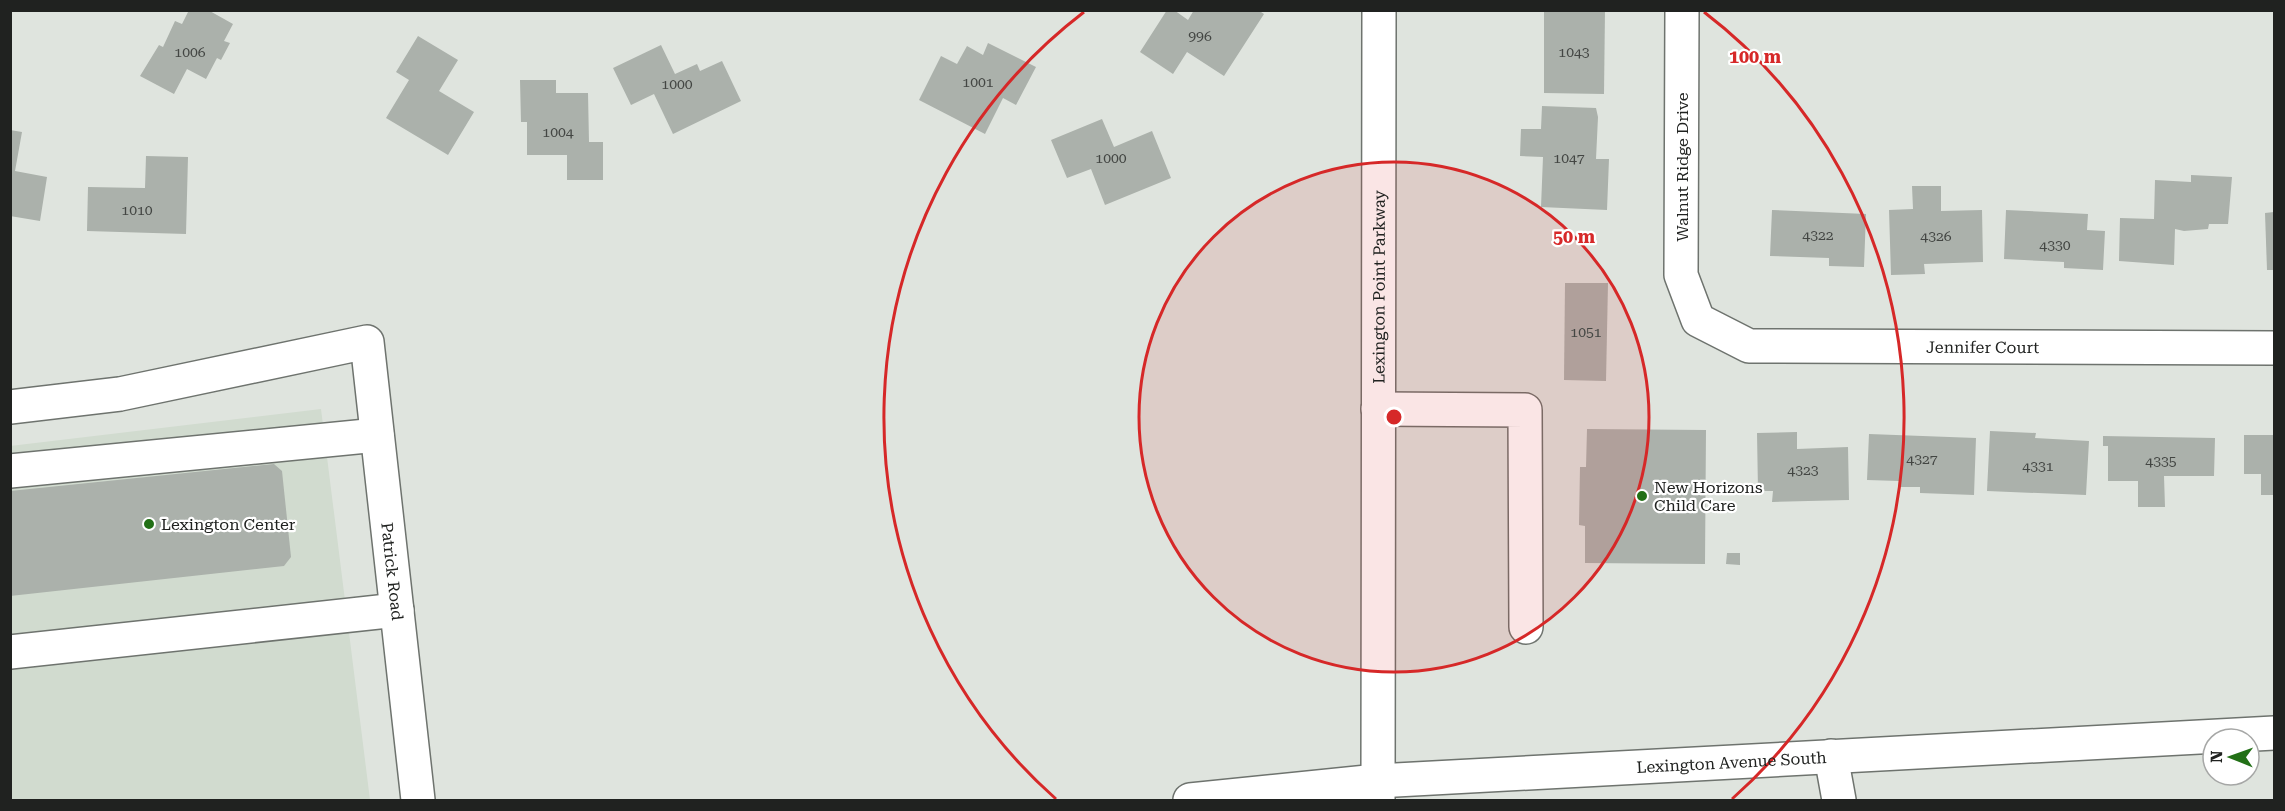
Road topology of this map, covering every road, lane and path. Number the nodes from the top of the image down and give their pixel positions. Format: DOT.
graph roads {
  1 [pos="1379,10"];
  2 [pos="1682,10"];
  3 [pos="1698,320"];
  4 [pos="2274,348"];
  5 [pos="10,407"];
  6 [pos="1378,409"];
  7 [pos="377,435"];
  8 [pos="10,471"];
  9 [pos="397,610"];
  10 [pos="1526,627"];
  11 [pos="10,652"];
  12 [pos="2274,733"];
  13 [pos="1831,756"];
  14 [pos="1378,791"];
  15 [pos="418,801"];
  16 [pos="1190,801"];
  17 [pos="1839,801"];
  1 -- 6 [label="street, Lexington Point Parkway"];
  2 -- 3 [label="street, Walnut Ridge Drive"];
  3 -- 4 [label="street, Jennifer Court"];
  5 -- 7 [label="street, Patrick Road"];
  6 -- 10 [label="street"];
  6 -- 14 [label="street, Lexington Point Parkway"];
  7 -- 8 [label="street"];
  7 -- 9 [label="street, Patrick Road"];
  9 -- 11 [label="street"];
  9 -- 15 [label="street, Patrick Road"];
  12 -- 13 [label="street, Lexington Avenue South"];
  13 -- 14 [label="street, Lexington Avenue South"];
  13 -- 17 [label="street"];
  14 -- 16 [label="street, Lexington Avenue South"];
}
